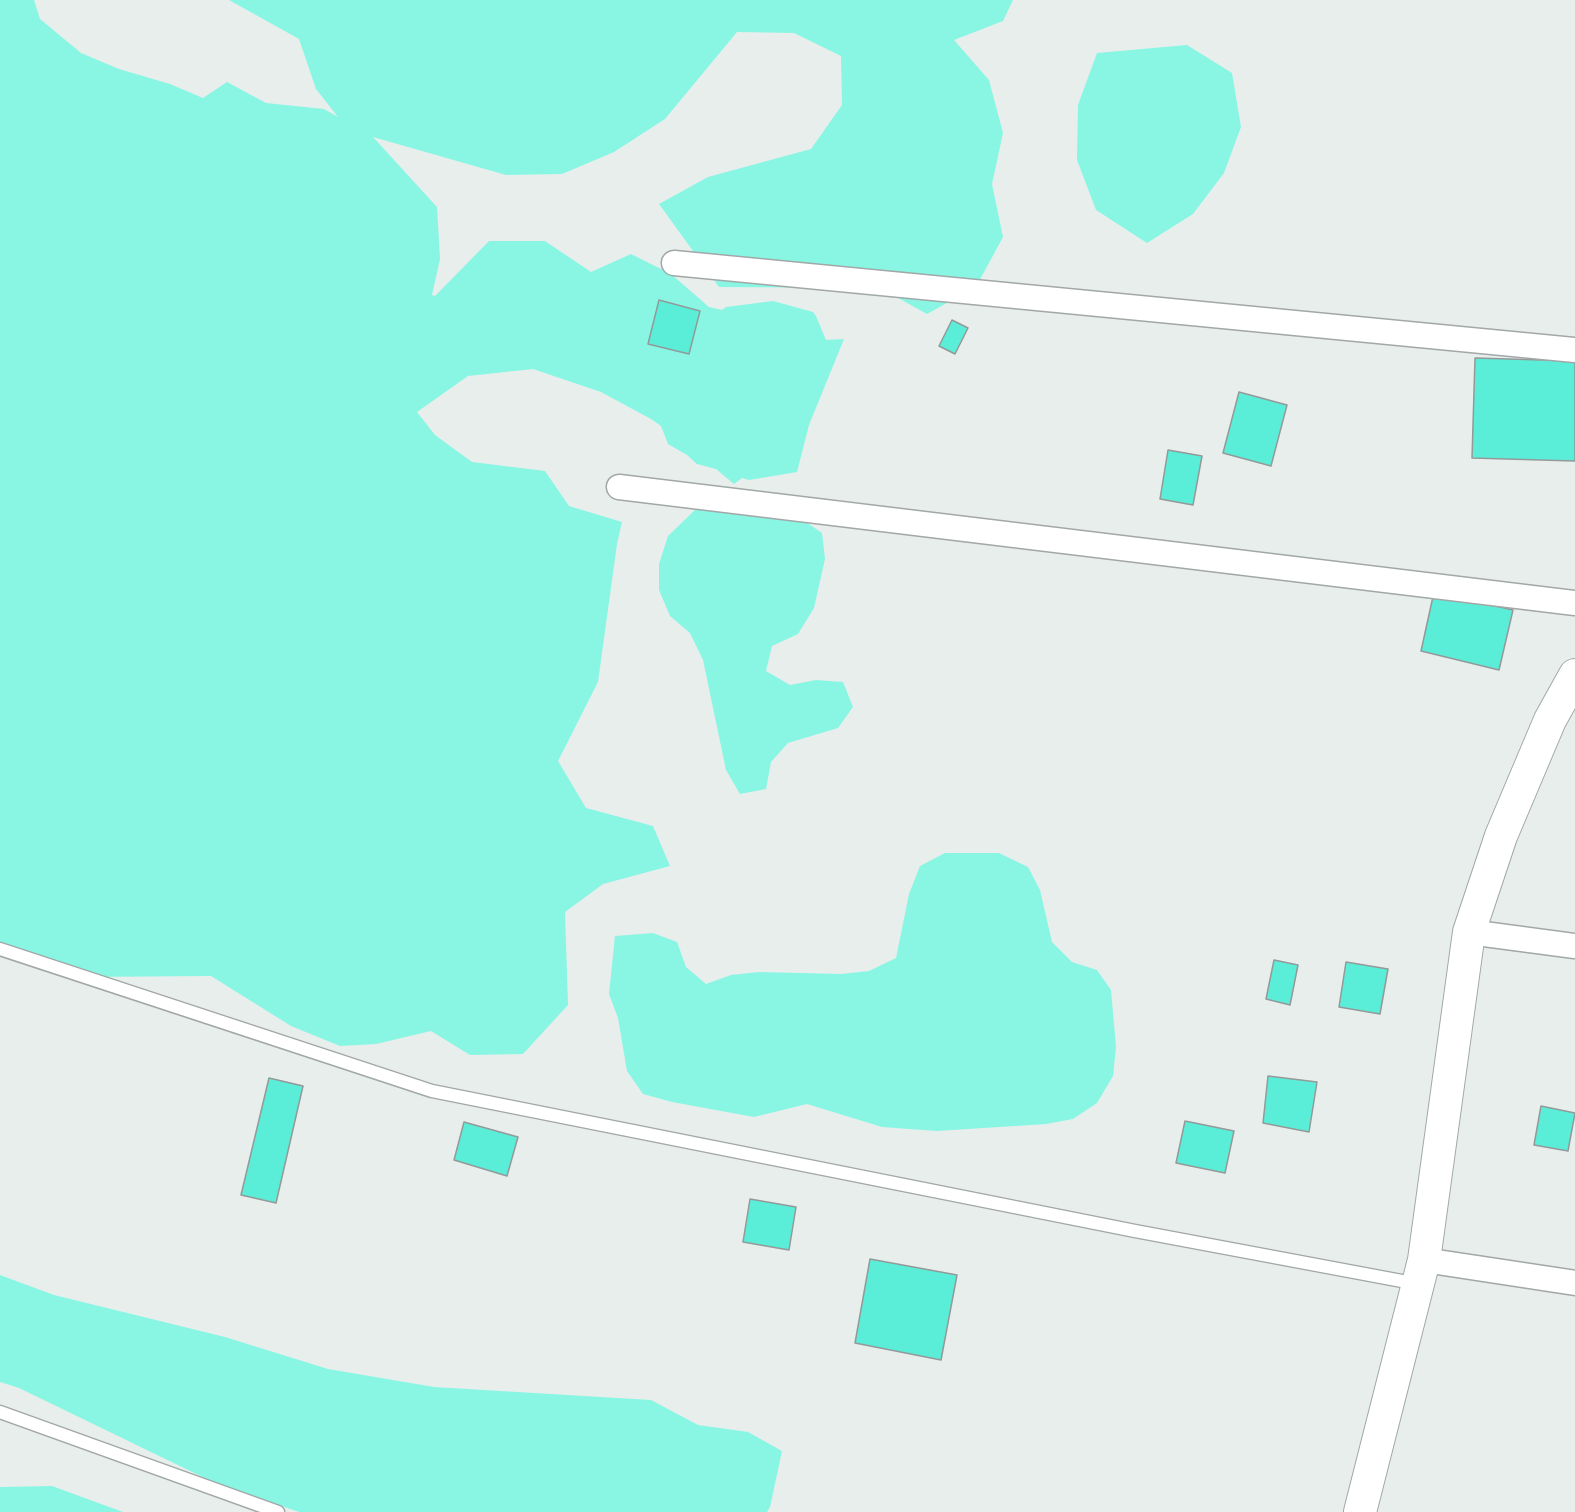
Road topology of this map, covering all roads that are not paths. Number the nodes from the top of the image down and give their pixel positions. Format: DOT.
graph roads {
  1 [pos="674,263"];
  2 [pos="1575,350"];
  3 [pos="619,487"];
  4 [pos="1575,603"];
  5 [pos="1575,675"];
  6 [pos="1469,932"];
  7 [pos="1575,946"];
  8 [pos="0,949"];
  9 [pos="1422,1272"];
  10 [pos="1575,1283"];
  11 [pos="0,1412"];
  12 [pos="278,1512"];
  13 [pos="1360,1512"];
  1 -- 2 [label="street"];
  3 -- 4 [label="street"];
  5 -- 6 [label="street"];
  6 -- 7 [label="street"];
  6 -- 9 [label="street"];
  8 -- 9 [label="lane"];
  9 -- 10 [label="street"];
  9 -- 13 [label="street"];
  11 -- 12 [label="lane"];
}
